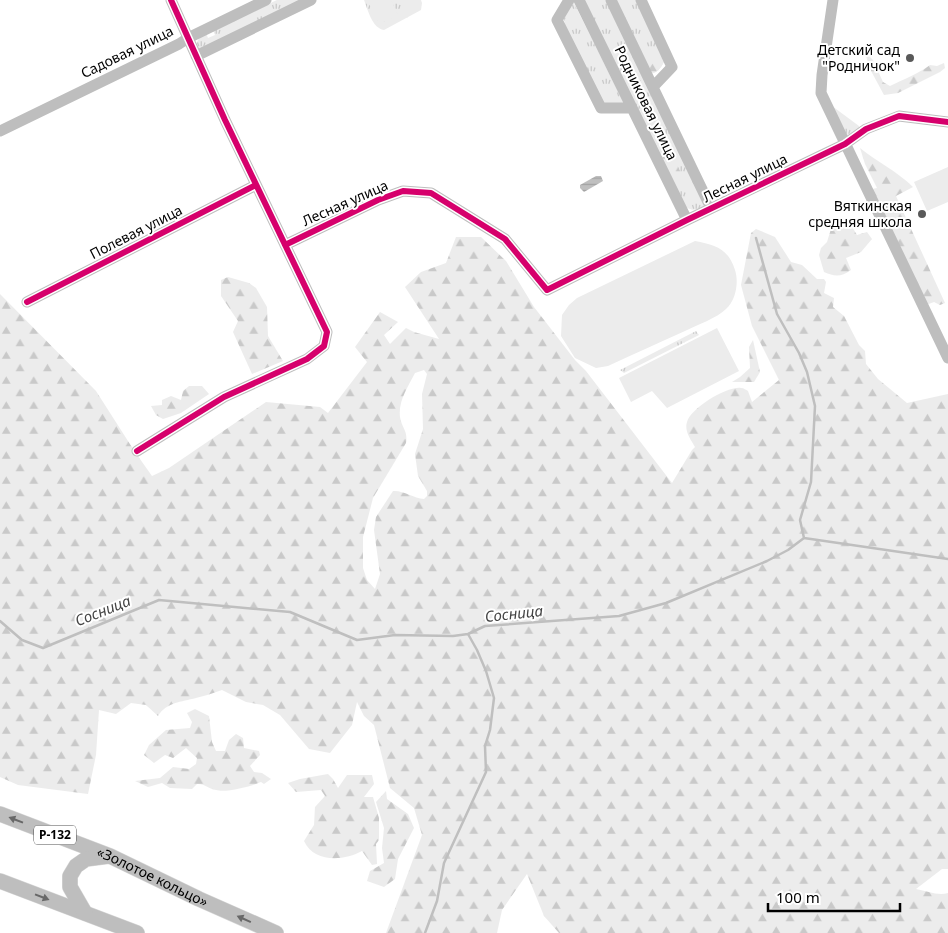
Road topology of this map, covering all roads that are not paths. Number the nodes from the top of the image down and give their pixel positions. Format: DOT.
graph roads {
  1 [pos="171,0"];
  2 [pos="266,0"];
  3 [pos="311,0"];
  4 [pos="569,0"];
  5 [pos="579,0"];
  6 [pos="611,0"];
  7 [pos="641,0"];
  8 [pos="833,0"];
  9 [pos="188,38"];
  10 [pos="196,56"];
  11 [pos="653,87"];
  12 [pos="632,108"];
  13 [pos="948,122"];
  14 [pos="0,130"];
  15 [pos="845,144"];
  16 [pos="256,185"];
  17 [pos="711,208"];
  18 [pos="686,220"];
  19 [pos="285,245"];
  20 [pos="27,302"];
  21 [pos="948,358"];
  22 [pos="137,451"];
  23 [pos="0,814"];
  24 [pos="110,856"];
  25 [pos="0,880"];
  26 [pos="85,913"];
  27 [pos="137,933"];
  28 [pos="276,933"];
  1 -- 9 [label="street"];
  2 -- 9 [label="street, Садовая улица"];
  3 -- 10 [label="street"];
  4 -- 12 [label="street"];
  5 -- 12 [label="street, Родниковая улица"];
  6 -- 11 [label="street, Родниковая улица"];
  7 -- 11 [label="street"];
  8 -- 15 [label="street"];
  9 -- 10 [label="street"];
  9 -- 14 [label="street, Садовая улица"];
  10 -- 16 [label="street"];
  11 -- 17 [label="street, Родниковая улица"];
  12 -- 18 [label="street, Родниковая улица"];
  13 -- 15 [label="street, Лесная улица"];
  15 -- 17 [label="street, Лесная улица"];
  15 -- 21 [label="street"];
  16 -- 19 [label="street"];
  16 -- 20 [label="street, Полевая улица"];
  17 -- 18 [label="street, Лесная улица"];
  18 -- 19 [label="street, Лесная улица"];
  19 -- 22 [label="street"];
  24 -- 23 [label="main road, «Золотое кольцо» / Р-132, one-way"];
  24 -- 26 [label="main road"];
  28 -- 24 [label="main road, «Золотое кольцо» / Р-132, one-way"];
  25 -- 26 [label="main road, one-way"];
  26 -- 27 [label="main road"];
}
